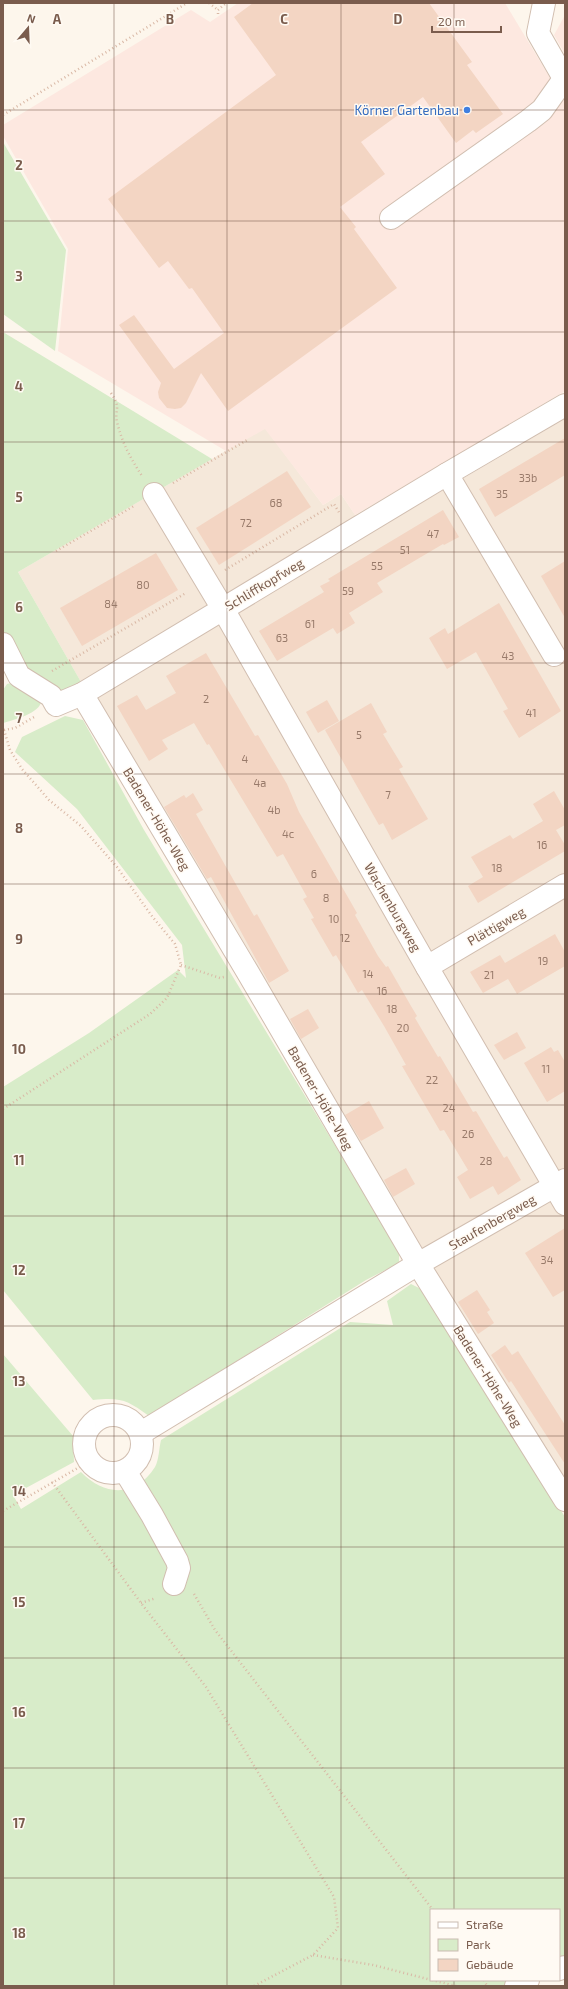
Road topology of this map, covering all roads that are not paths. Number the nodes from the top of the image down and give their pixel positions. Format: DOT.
graph roads {
  1 [pos="544,3"];
  2 [pos="565,79"];
  3 [pos="391,218"];
  4 [pos="565,405"];
  5 [pos="447,474"];
  6 [pos="154,494"];
  7 [pos="223,609"];
  8 [pos="3,644"];
  9 [pos="554,655"];
  10 [pos="18,680"];
  11 [pos="82,694"];
  12 [pos="565,885"];
  13 [pos="426,967"];
  14 [pos="561,1190"];
  15 [pos="418,1264"];
  16 [pos="141,1433"];
  17 [pos="125,1471"];
  18 [pos="565,1500"];
  19 [pos="176,1576"];
  20 [pos="526,1981"];
  21 [pos="516,1986"];
  1 -- 2 [label="street"];
  2 -- 3 [label="street"];
  4 -- 5 [label="street, Schliffkopfweg"];
  5 -- 7 [label="street, Schliffkopfweg"];
  5 -- 9 [label="street"];
  6 -- 7 [label="street, Wachenburgweg"];
  7 -- 11 [label="street, Schliffkopfweg"];
  7 -- 13 [label="street, Wachenburgweg"];
  8 -- 10 [label="street"];
  10 -- 11 [label="street, Schliffkopfweg"];
  11 -- 15 [label="street, Badener-Höhe-Weg"];
  12 -- 13 [label="street, Plättigweg"];
  13 -- 14 [label="street, Wachenburgweg"];
  14 -- 15 [label="street, Staufenbergweg"];
  15 -- 16 [label="street, Staufenbergweg"];
  15 -- 18 [label="street, Badener-Höhe-Weg"];
  16 -- 17 [label="street"];
  16 -- 17 [label="street"];
  17 -- 19 [label="street"];
  20 -- 21 [label="street"];
}
